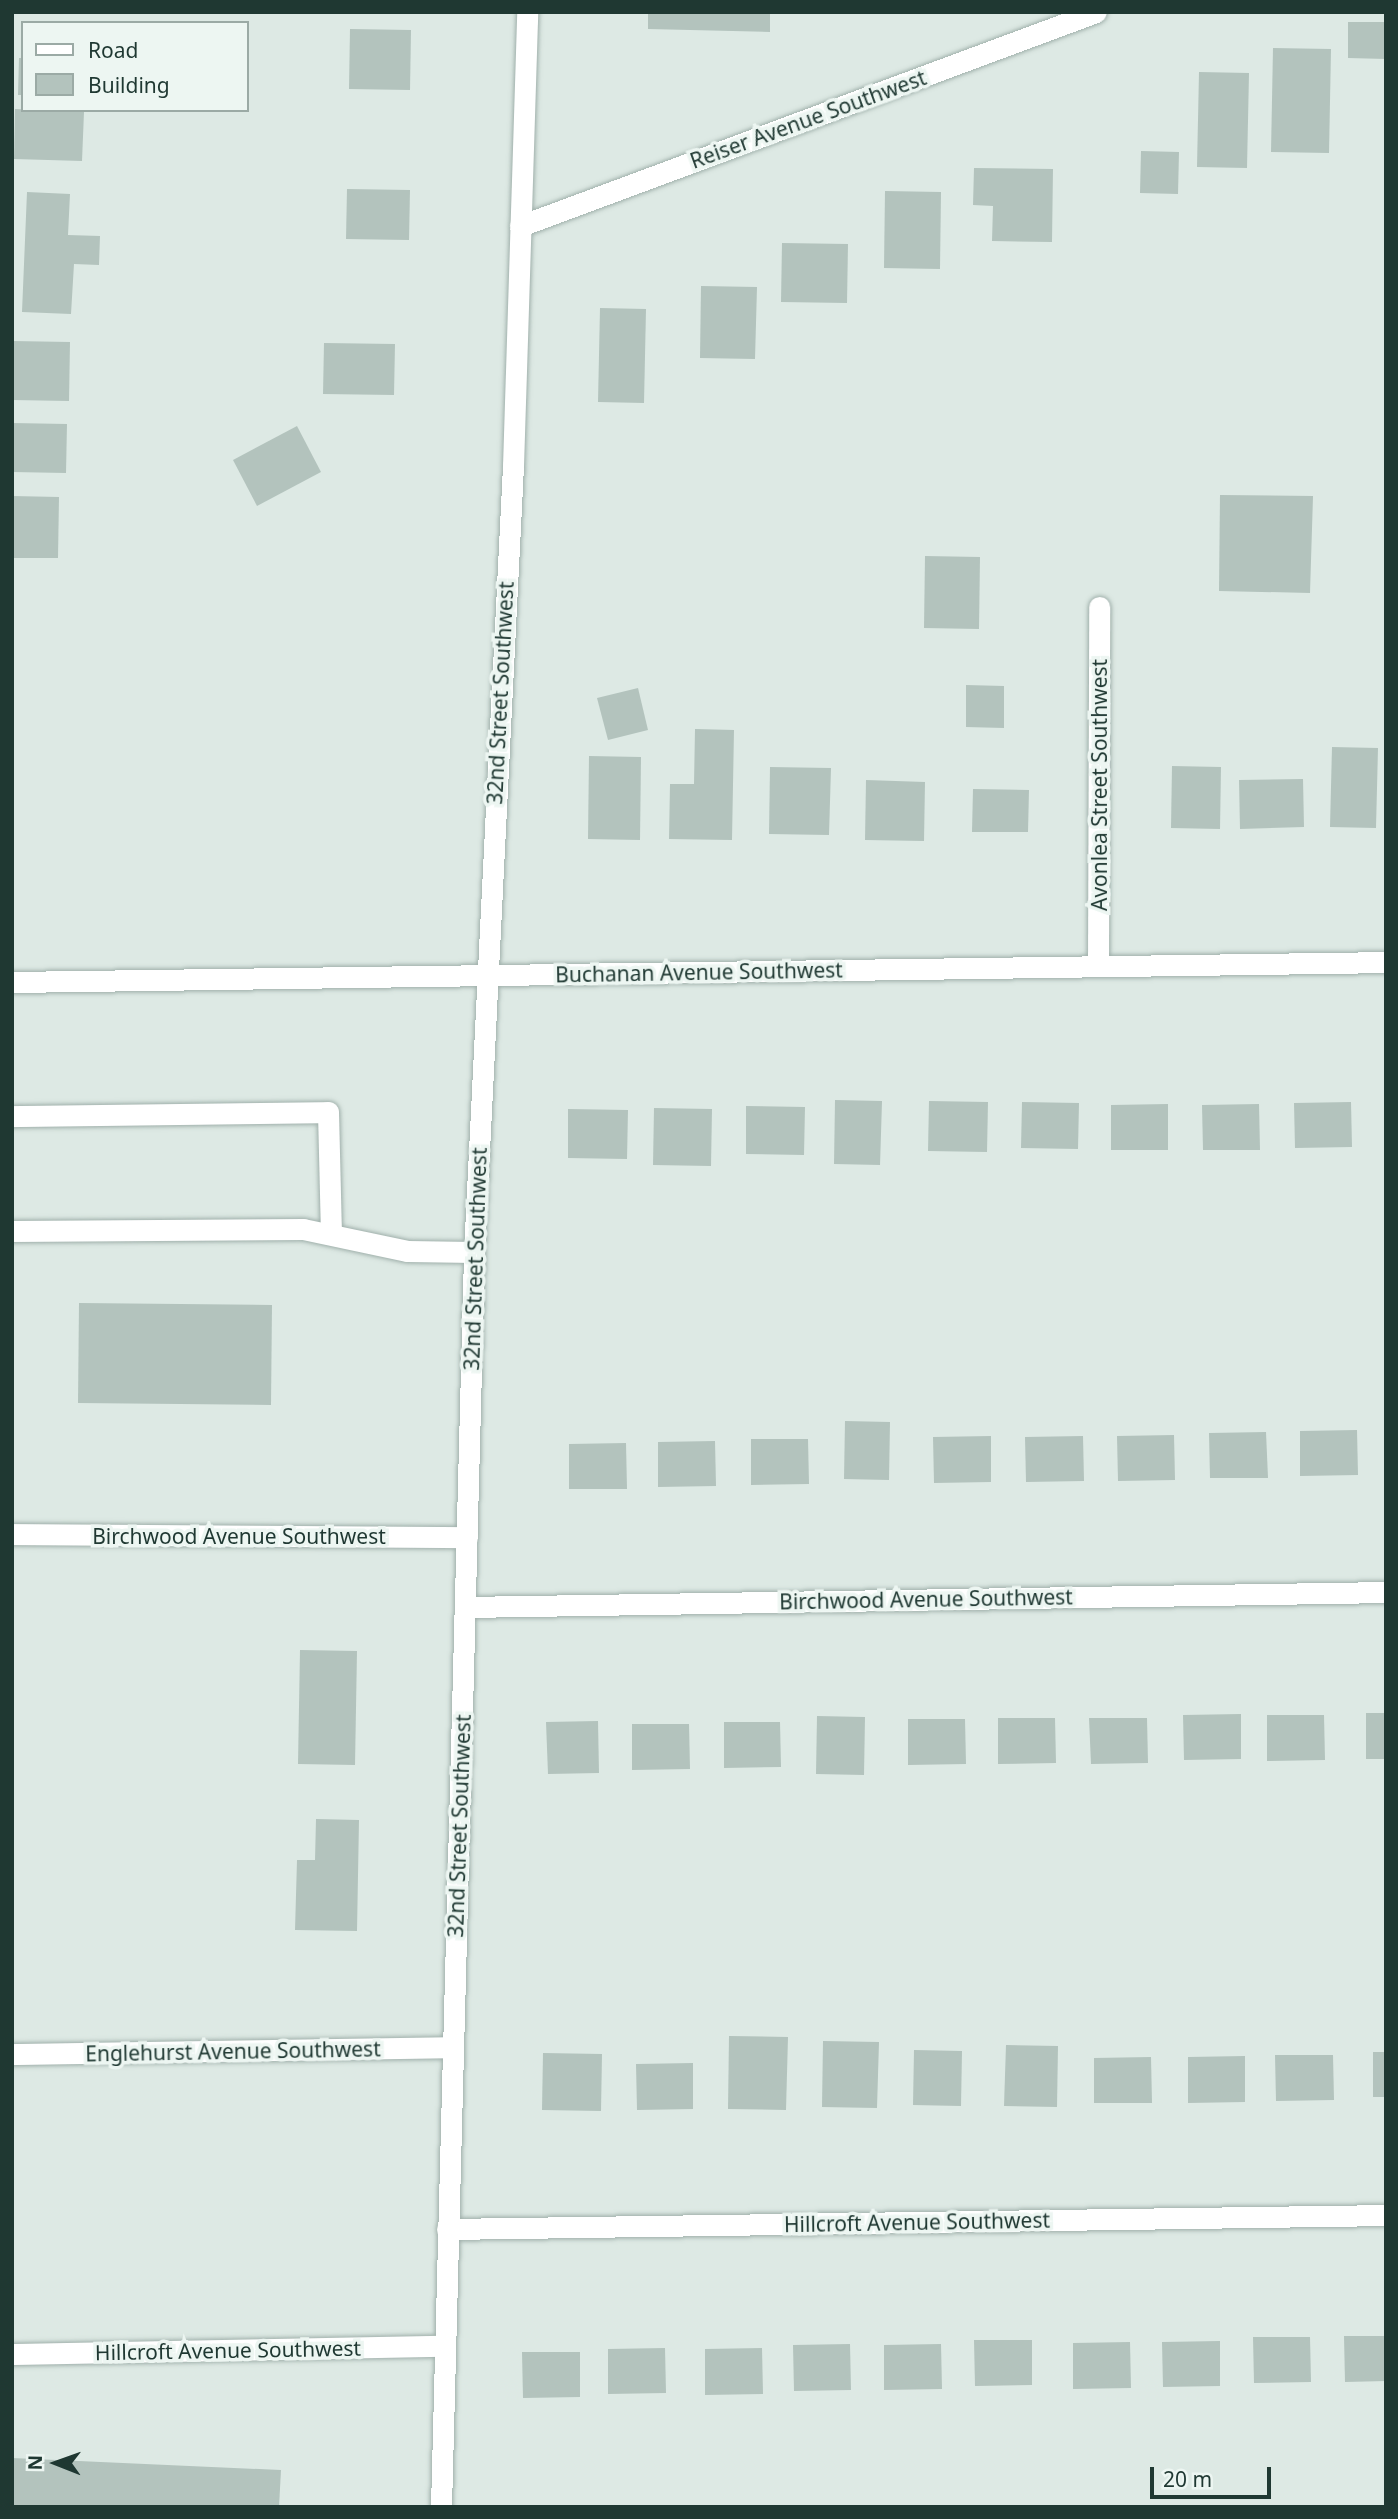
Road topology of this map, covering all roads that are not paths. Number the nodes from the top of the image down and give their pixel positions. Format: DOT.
graph roads {
  1 [pos="527,12"];
  2 [pos="1096,12"];
  3 [pos="520,226"];
  4 [pos="1100,607"];
  5 [pos="1386,961"];
  6 [pos="1098,964"];
  7 [pos="485,976"];
  8 [pos="12,982"];
  9 [pos="12,1116"];
  10 [pos="12,1231"];
  11 [pos="331,1233"];
  12 [pos="474,1252"];
  13 [pos="12,1534"];
  14 [pos="467,1538"];
  15 [pos="1386,1592"];
  16 [pos="466,1607"];
  17 [pos="453,2047"];
  18 [pos="12,2054"];
  19 [pos="1386,2215"];
  20 [pos="447,2229"];
  21 [pos="444,2346"];
  22 [pos="12,2354"];
  23 [pos="441,2507"];
  1 -- 3 [label="street, 32nd Street Southwest"];
  2 -- 3 [label="street, Reiser Avenue Southwest"];
  3 -- 7 [label="street, 32nd Street Southwest"];
  4 -- 6 [label="street, Avonlea Street Southwest"];
  5 -- 6 [label="street, Buchanan Avenue Southwest"];
  6 -- 7 [label="street, Buchanan Avenue Southwest"];
  7 -- 8 [label="street, Buchanan Avenue Southwest"];
  7 -- 12 [label="street, 32nd Street Southwest"];
  9 -- 11 [label="street"];
  10 -- 11 [label="street"];
  11 -- 12 [label="street"];
  12 -- 14 [label="street, 32nd Street Southwest"];
  13 -- 14 [label="street, Birchwood Avenue Southwest"];
  14 -- 16 [label="street, 32nd Street Southwest"];
  15 -- 16 [label="street, Birchwood Avenue Southwest"];
  16 -- 17 [label="street, 32nd Street Southwest"];
  17 -- 18 [label="street, Englehurst Avenue Southwest"];
  17 -- 20 [label="street, 32nd Street Southwest"];
  19 -- 20 [label="street, Hillcroft Avenue Southwest"];
  20 -- 21 [label="street, 32nd Street Southwest"];
  21 -- 22 [label="street, Hillcroft Avenue Southwest"];
  21 -- 23 [label="street, 32nd Street Southwest"];
}
